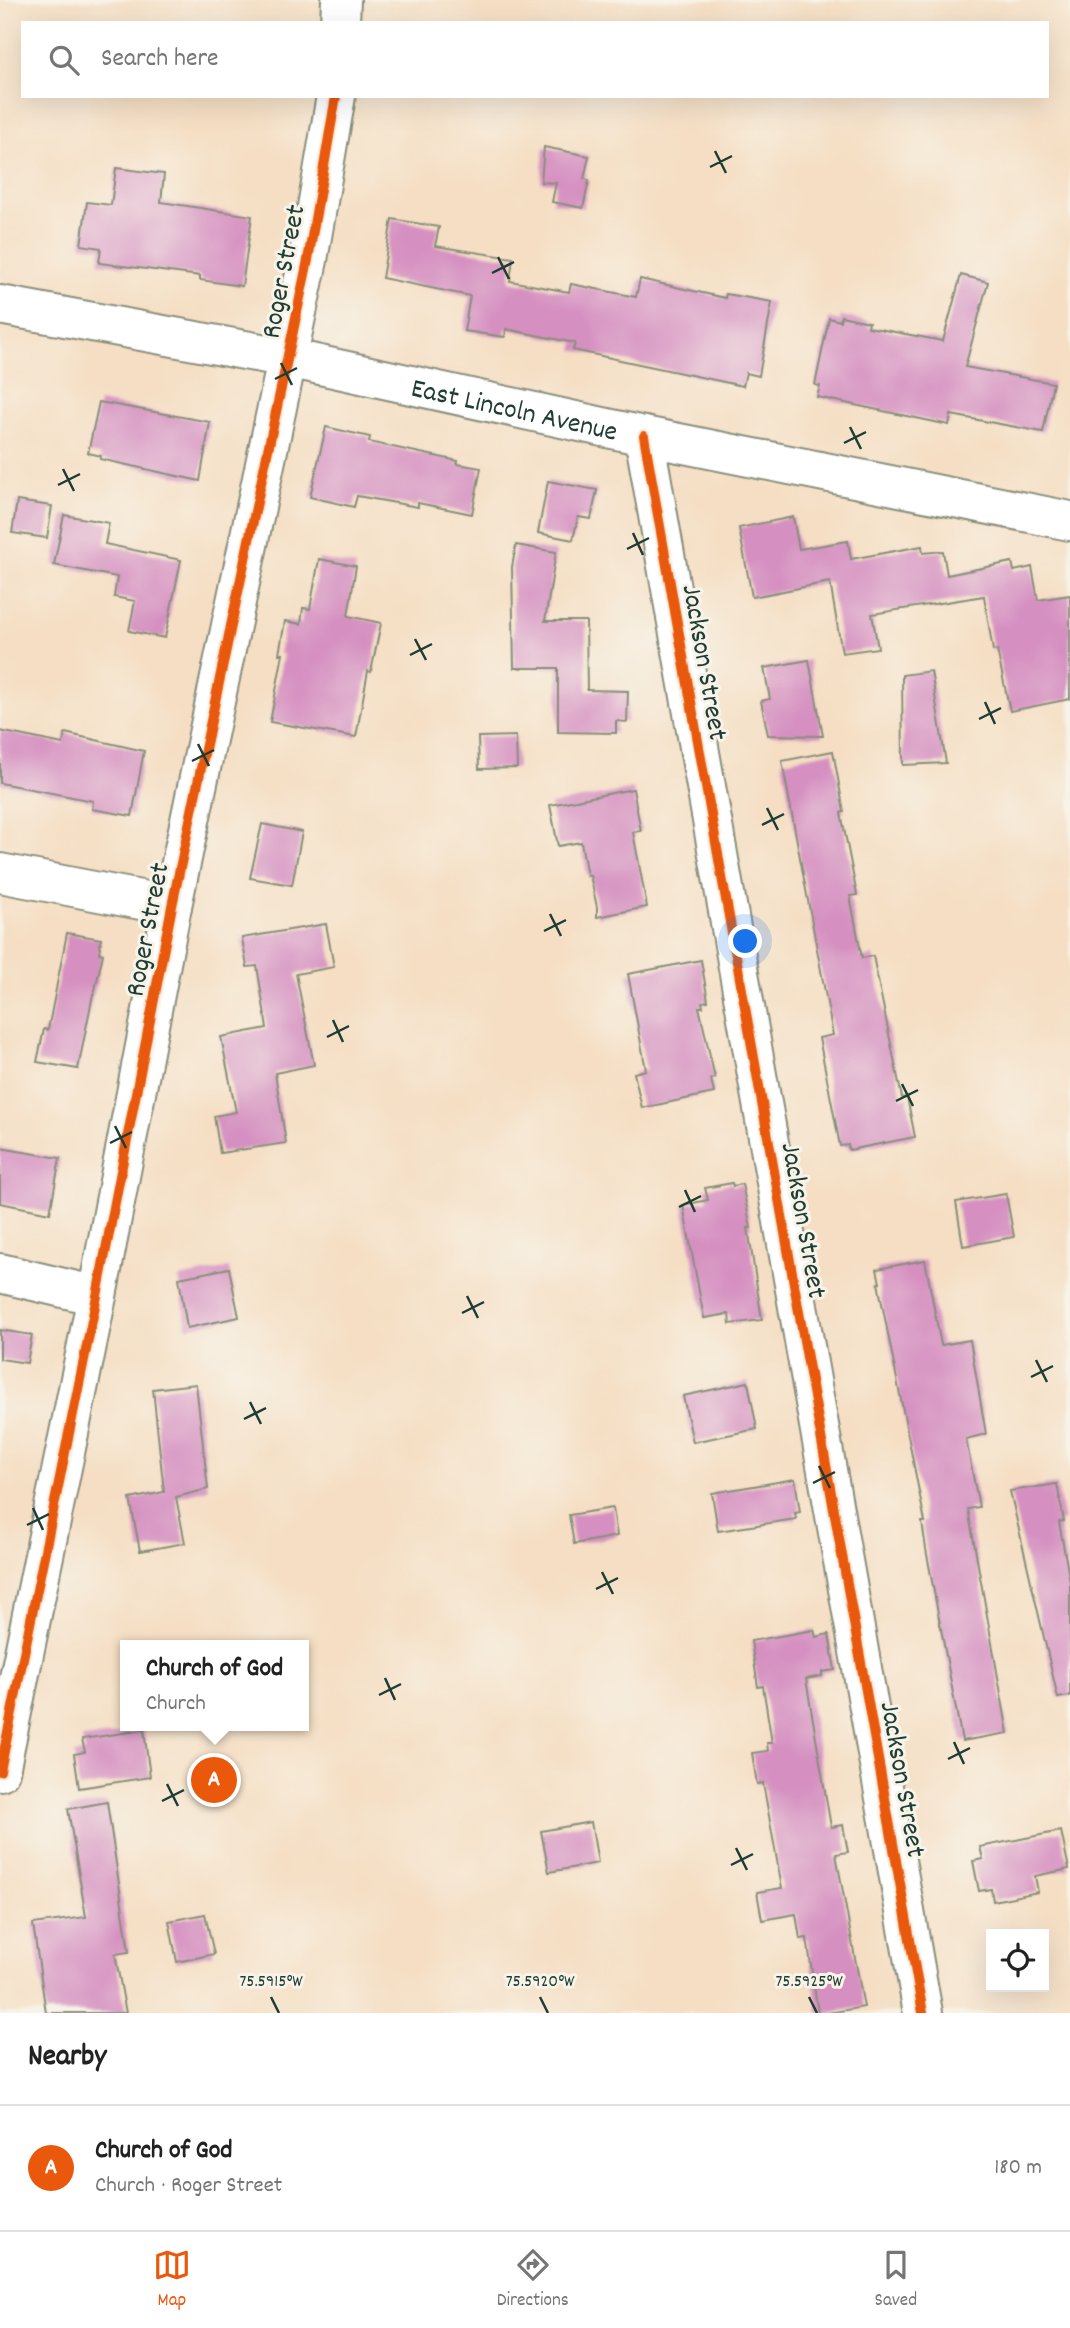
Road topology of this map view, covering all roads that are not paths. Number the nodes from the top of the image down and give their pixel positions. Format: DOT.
graph roads {
  1 [pos="341,0"];
  2 [pos="340,21"];
  3 [pos="336,98"];
  4 [pos="0,305"];
  5 [pos="288,358"];
  6 [pos="643,436"];
  7 [pos="1070,521"];
  8 [pos="0,873"];
  9 [pos="172,906"];
  10 [pos="0,1273"];
  11 [pos="97,1296"];
  12 [pos="9,1681"];
  13 [pos="0,1770"];
  14 [pos="923,2013"];
  1 -- 2 [label="street"];
  3 -- 5 [label="street, Roger Street"];
  4 -- 5 [label="street, East Lincoln Avenue"];
  5 -- 6 [label="street, East Lincoln Avenue"];
  5 -- 9 [label="street, Roger Street"];
  6 -- 7 [label="street, East Lincoln Avenue"];
  6 -- 14 [label="street, Jackson Street"];
  8 -- 9 [label="street"];
  9 -- 11 [label="street, Roger Street"];
  10 -- 11 [label="street"];
  11 -- 12 [label="street, Roger Street"];
  12 -- 13 [label="street, Roger Street"];
}
